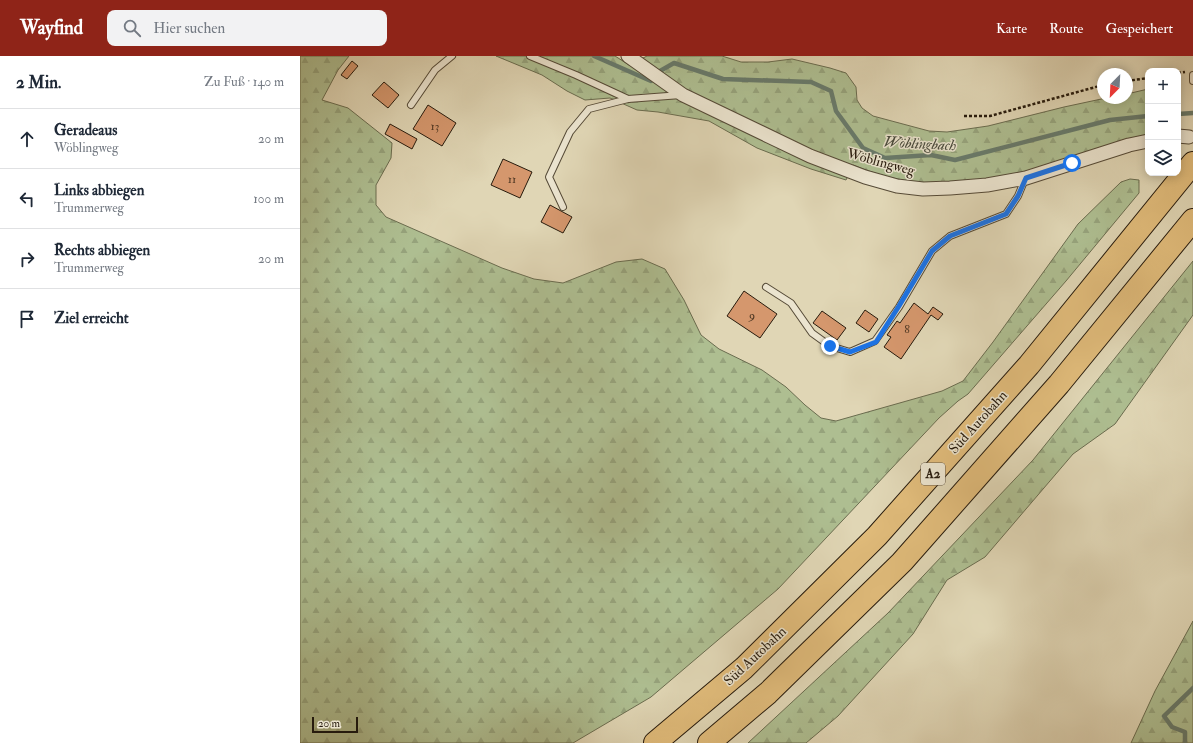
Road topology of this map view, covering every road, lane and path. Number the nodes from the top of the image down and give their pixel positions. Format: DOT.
graph roads {
  1 [pos="452,56"];
  2 [pos="530,56"];
  3 [pos="628,56"];
  4 [pos="1193,75"];
  5 [pos="1145,78"];
  6 [pos="1133,80"];
  7 [pos="1193,81"];
  8 [pos="1097,87"];
  9 [pos="682,95"];
  10 [pos="628,99"];
  11 [pos="411,105"];
  12 [pos="964,116"];
  13 [pos="1145,142"];
  14 [pos="1187,170"];
  15 [pos="1026,178"];
  16 [pos="563,207"];
  17 [pos="1193,220"];
  18 [pos="766,287"];
  19 [pos="655,743"];
  20 [pos="709,743"];
  1 -- 11 [label="lane"];
  2 -- 10 [label="lane"];
  3 -- 9 [label="street, Wöblingweg"];
  4 -- 7 [label="lane"];
  5 -- 6 [label="path"];
  8 -- 12 [label="path"];
  9 -- 10 [label="lane"];
  9 -- 15 [label="street, Wöblingweg"];
  10 -- 16 [label="lane"];
  13 -- 15 [label="street, Wöblingweg"];
  14 -- 19 [label="highway, Süd Autobahn / A2"];
  15 -- 18 [label="lane"];
  17 -- 20 [label="highway, A2"];
}
